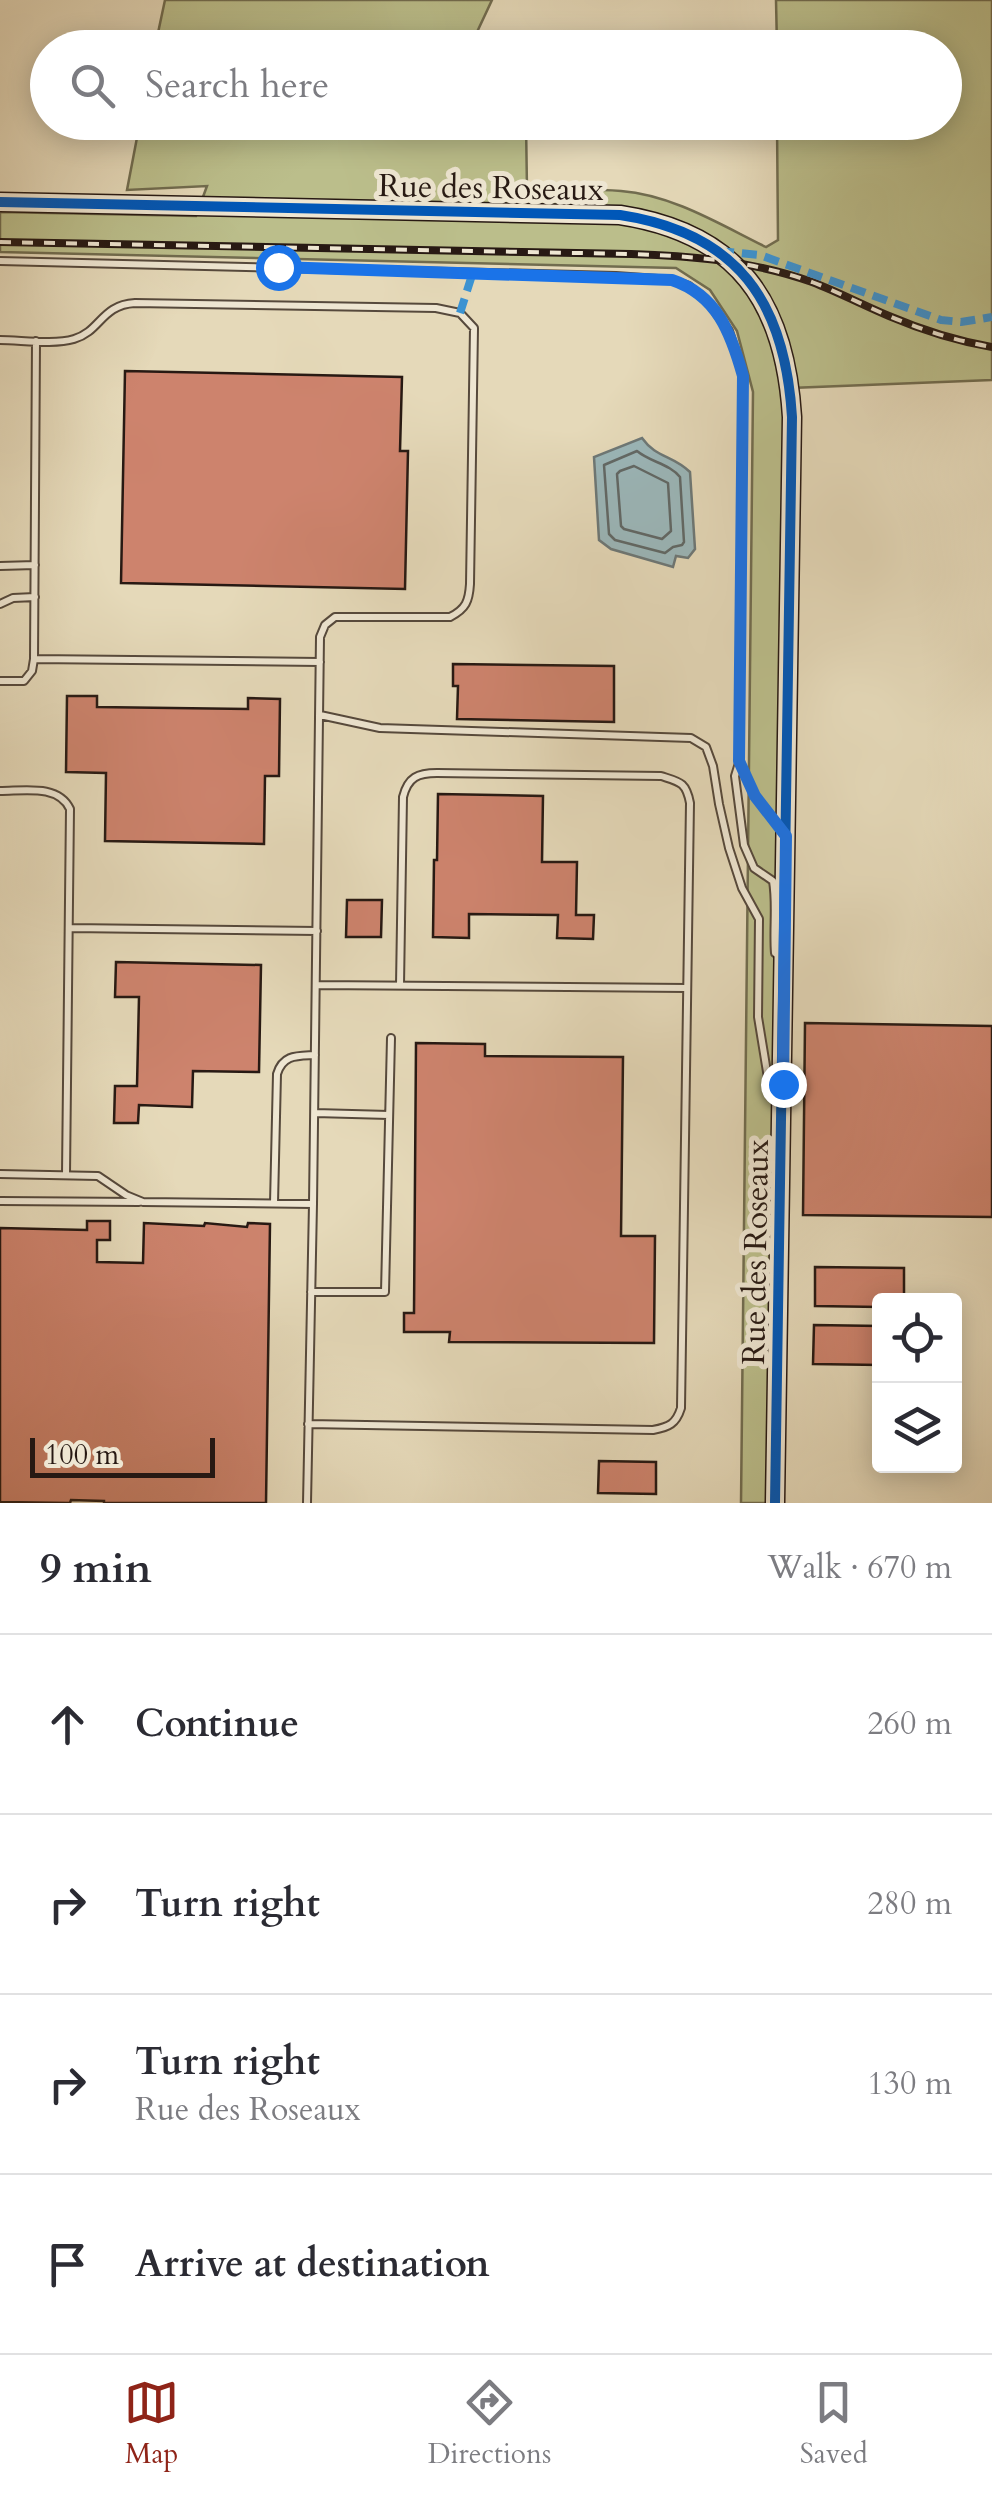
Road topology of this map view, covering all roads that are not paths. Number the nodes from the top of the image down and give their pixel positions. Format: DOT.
graph roads {
  1 [pos="0,202"];
  2 [pos="0,261"];
  3 [pos="0,340"];
  4 [pos="36,340"];
  5 [pos="0,566"];
  6 [pos="35,566"];
  7 [pos="35,598"];
  8 [pos="0,604"];
  9 [pos="34,659"];
  10 [pos="320,662"];
  11 [pos="0,681"];
  12 [pos="320,715"];
  13 [pos="739,761"];
  14 [pos="0,791"];
  15 [pos="786,836"];
  16 [pos="70,928"];
  17 [pos="318,930"];
  18 [pos="784,958"];
  19 [pos="316,984"];
  20 [pos="400,985"];
  21 [pos="687,988"];
  22 [pos="391,1038"];
  23 [pos="316,1055"];
  24 [pos="783,1084"];
  25 [pos="314,1114"];
  26 [pos="389,1115"];
  27 [pos="0,1174"];
  28 [pos="66,1174"];
  29 [pos="0,1200"];
  30 [pos="144,1202"];
  31 [pos="274,1203"];
  32 [pos="313,1204"];
  33 [pos="311,1292"];
  34 [pos="308,1424"];
  35 [pos="307,1503"];
  36 [pos="775,1503"];
  1 -- 15 [label="street, Rue des Roseaux"];
  2 -- 13 [label="lane"];
  3 -- 4 [label="lane"];
  4 -- 6 [label="lane"];
  4 -- 10 [label="lane"];
  5 -- 6 [label="lane"];
  6 -- 7 [label="lane"];
  7 -- 8 [label="lane"];
  7 -- 9 [label="lane"];
  9 -- 10 [label="lane"];
  9 -- 11 [label="lane"];
  10 -- 12 [label="lane"];
  12 -- 17 [label="lane"];
  12 -- 24 [label="lane"];
  13 -- 15 [label="lane"];
  13 -- 18 [label="lane"];
  14 -- 16 [label="lane"];
  15 -- 18 [label="street, Rue des Roseaux"];
  16 -- 17 [label="lane"];
  16 -- 28 [label="lane"];
  17 -- 19 [label="lane"];
  18 -- 24 [label="street, Rue des Roseaux"];
  19 -- 20 [label="lane"];
  19 -- 23 [label="lane"];
  20 -- 21 [label="lane"];
  20 -- 21 [label="lane"];
  21 -- 34 [label="lane"];
  22 -- 26 [label="lane"];
  23 -- 25 [label="lane"];
  23 -- 31 [label="lane"];
  24 -- 36 [label="street, Rue des Roseaux"];
  25 -- 26 [label="lane"];
  25 -- 32 [label="lane"];
  26 -- 33 [label="lane"];
  27 -- 28 [label="lane"];
  28 -- 30 [label="lane"];
  29 -- 30 [label="lane"];
  30 -- 31 [label="lane"];
  31 -- 32 [label="lane"];
  32 -- 33 [label="lane"];
  33 -- 34 [label="lane"];
  34 -- 35 [label="lane"];
}
